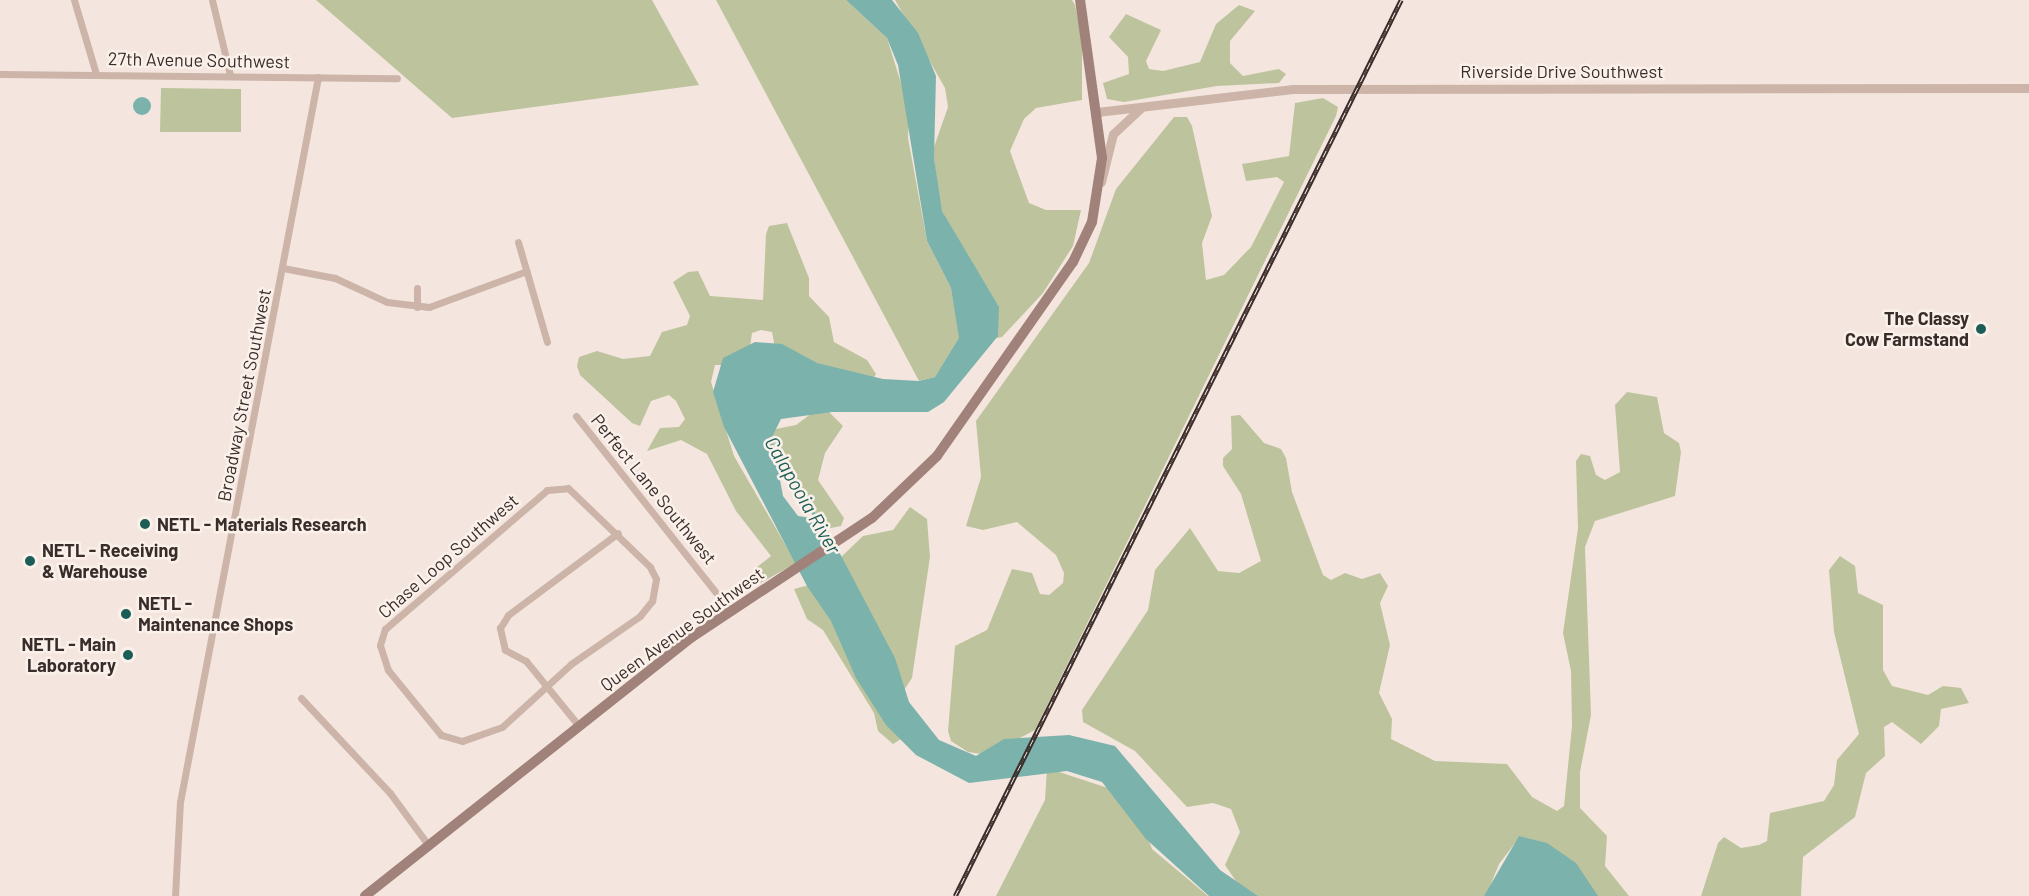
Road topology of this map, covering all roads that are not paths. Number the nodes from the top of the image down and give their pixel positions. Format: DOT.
graph roads {
  1 [pos="74,0"];
  2 [pos="212,0"];
  3 [pos="1080,0"];
  4 [pos="0,74"];
  5 [pos="96,74"];
  6 [pos="230,75"];
  7 [pos="318,77"];
  8 [pos="397,78"];
  9 [pos="2029,88"];
  10 [pos="1146,105"];
  11 [pos="1097,112"];
  12 [pos="1101,182"];
  13 [pos="518,242"];
  14 [pos="283,268"];
  15 [pos="527,271"];
  16 [pos="417,288"];
  17 [pos="417,307"];
  18 [pos="548,342"];
  19 [pos="576,416"];
  20 [pos="618,533"];
  21 [pos="729,610"];
  22 [pos="548,687"];
  23 [pos="302,698"];
  24 [pos="579,726"];
  25 [pos="429,846"];
  26 [pos="175,896"];
  27 [pos="365,896"];
  1 -- 5 [label="street"];
  2 -- 6 [label="street"];
  3 -- 11 [label="main road, Queen Avenue Southwest"];
  4 -- 5 [label="street, 27th Avenue Southwest"];
  5 -- 6 [label="street, 27th Avenue Southwest"];
  6 -- 7 [label="street, 27th Avenue Southwest"];
  7 -- 8 [label="street, 27th Avenue Southwest"];
  7 -- 14 [label="street, Broadway Street Southwest"];
  9 -- 10 [label="street, Riverside Drive Southwest"];
  10 -- 11 [label="street, Riverside Drive Southwest"];
  10 -- 12 [label="street"];
  11 -- 12 [label="main road, Queen Avenue Southwest"];
  12 -- 21 [label="main road, Queen Avenue Southwest"];
  13 -- 15 [label="street"];
  14 -- 17 [label="street"];
  14 -- 26 [label="street, Broadway Street Southwest"];
  15 -- 17 [label="street"];
  15 -- 18 [label="street"];
  16 -- 17 [label="street"];
  19 -- 21 [label="street, Perfect Lane Southwest"];
  20 -- 22 [label="street, Chase Loop Southwest"];
  20 -- 22 [label="street"];
  20 -- 22 [label="street, Chase Loop Southwest"];
  21 -- 24 [label="main road, Queen Avenue Southwest"];
  22 -- 24 [label="street"];
  23 -- 25 [label="street"];
  24 -- 25 [label="main road, Queen Avenue Southwest"];
  25 -- 27 [label="main road, Queen Avenue Southwest"];
}
